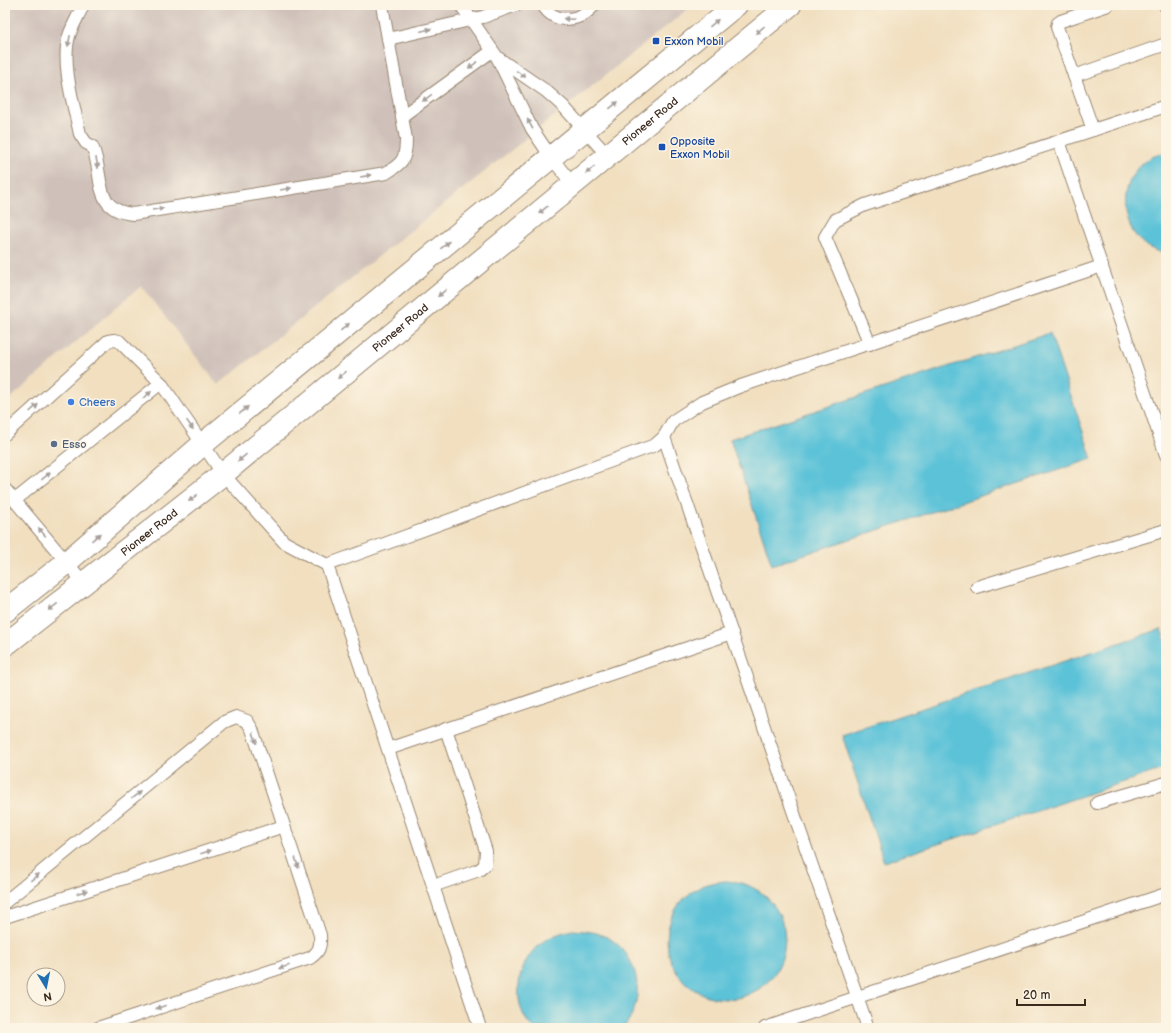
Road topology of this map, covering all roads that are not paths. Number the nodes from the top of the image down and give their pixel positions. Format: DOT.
graph roads {
  1 [pos="83,5"];
  2 [pos="382,5"];
  3 [pos="461,5"];
  4 [pos="516,5"];
  5 [pos="543,5"];
  6 [pos="594,5"];
  7 [pos="736,5"];
  8 [pos="790,5"];
  9 [pos="1108,5"];
  10 [pos="470,19"];
  11 [pos="388,39"];
  12 [pos="1166,44"];
  13 [pos="495,54"];
  14 [pos="1074,76"];
  15 [pos="1166,106"];
  16 [pos="402,116"];
  17 [pos="584,130"];
  18 [pos="1093,130"];
  19 [pos="1059,142"];
  20 [pos="608,156"];
  21 [pos="551,157"];
  22 [pos="573,185"];
  23 [pos="1102,266"];
  24 [pos="870,344"];
  25 [pos="161,384"];
  26 [pos="5,434"];
  27 [pos="664,437"];
  28 [pos="203,444"];
  29 [pos="1166,455"];
  30 [pos="223,474"];
  31 [pos="5,489"];
  32 [pos="15,500"];
  33 [pos="1166,530"];
  34 [pos="67,562"];
  35 [pos="327,565"];
  36 [pos="84,583"];
  37 [pos="977,587"];
  38 [pos="5,611"];
  39 [pos="732,633"];
  40 [pos="5,645"];
  41 [pos="446,729"];
  42 [pos="388,749"];
  43 [pos="1166,783"];
  44 [pos="1097,803"];
  45 [pos="284,826"];
  46 [pos="433,886"];
  47 [pos="1166,894"];
  48 [pos="5,902"];
  49 [pos="5,917"];
  50 [pos="858,997"];
  51 [pos="98,1028"];
  52 [pos="480,1028"];
  53 [pos="765,1028"];
  54 [pos="868,1028"];
  1 -- 16 [label="lane, one-way"];
  2 -- 11 [label="lane"];
  3 -- 10 [label="lane"];
  4 -- 10 [label="lane"];
  6 -- 5 [label="lane, one-way"];
  17 -- 7 [label="main road, one-way"];
  8 -- 20 [label="main road, Pioneer Road, one-way"];
  9 -- 14 [label="lane"];
  11 -- 10 [label="lane, one-way"];
  10 -- 13 [label="lane"];
  11 -- 16 [label="lane"];
  12 -- 14 [label="lane"];
  13 -- 16 [label="lane, one-way"];
  13 -- 17 [label="lane, one-way"];
  21 -- 13 [label="lane, one-way"];
  14 -- 18 [label="lane"];
  15 -- 18 [label="lane"];
  17 -- 20 [label="lane"];
  17 -- 21 [label="main road"];
  18 -- 19 [label="lane"];
  19 -- 23 [label="lane"];
  19 -- 24 [label="lane"];
  20 -- 22 [label="main road, Pioneer Road, one-way"];
  21 -- 22 [label="lane"];
  28 -- 21 [label="main road, one-way"];
  22 -- 30 [label="main road, Pioneer Road, one-way"];
  23 -- 24 [label="lane"];
  23 -- 29 [label="lane"];
  24 -- 27 [label="lane"];
  26 -- 25 [label="lane, one-way"];
  25 -- 28 [label="lane, one-way"];
  32 -- 25 [label="lane, one-way"];
  27 -- 35 [label="lane"];
  27 -- 39 [label="lane"];
  28 -- 30 [label="lane"];
  34 -- 28 [label="main road, one-way"];
  30 -- 35 [label="lane"];
  30 -- 36 [label="main road, Pioneer Road, one-way"];
  31 -- 32 [label="lane"];
  34 -- 32 [label="lane, one-way"];
  33 -- 37 [label="lane"];
  34 -- 36 [label="lane"];
  34 -- 38 [label="main road"];
  35 -- 42 [label="lane"];
  36 -- 40 [label="main road, Pioneer Road, one-way"];
  39 -- 41 [label="lane"];
  39 -- 50 [label="lane"];
  41 -- 42 [label="lane"];
  41 -- 46 [label="lane"];
  42 -- 46 [label="lane"];
  43 -- 44 [label="lane"];
  48 -- 45 [label="lane, one-way"];
  49 -- 45 [label="lane, one-way"];
  45 -- 51 [label="lane, one-way"];
  46 -- 52 [label="lane"];
  47 -- 50 [label="lane"];
  50 -- 53 [label="lane"];
  50 -- 54 [label="lane"];
}
